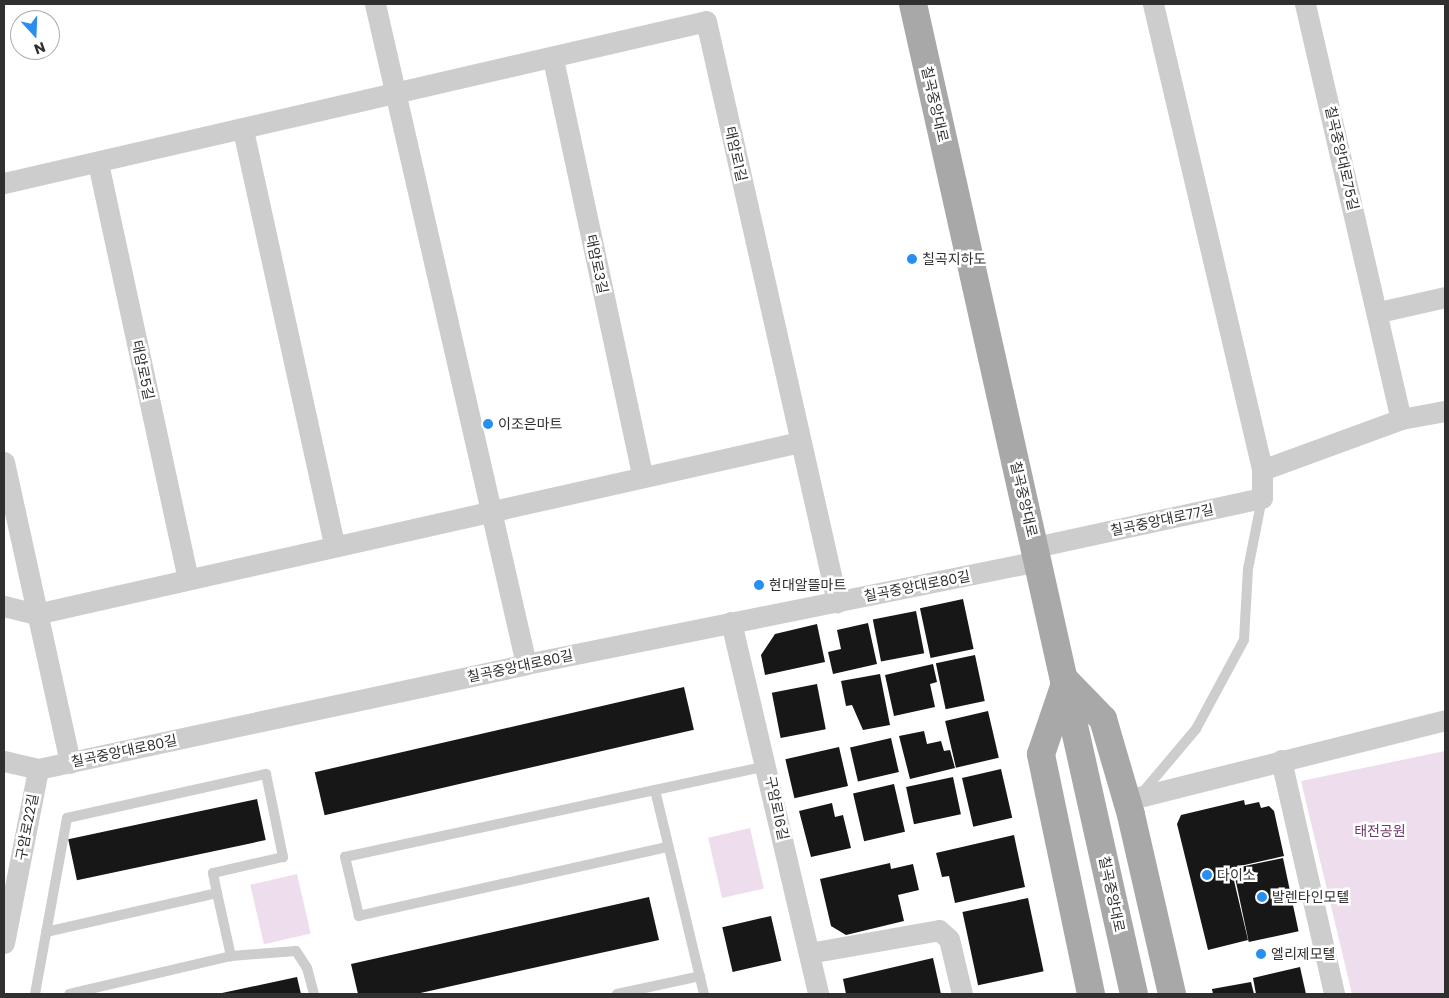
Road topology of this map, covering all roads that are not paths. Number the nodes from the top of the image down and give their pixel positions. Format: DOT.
graph roads {
  1 [pos="375,4"];
  2 [pos="913,4"];
  3 [pos="1153,4"];
  4 [pos="1305,4"];
  5 [pos="553,59"];
  6 [pos="396,95"];
  7 [pos="243,130"];
  8 [pos="98,163"];
  9 [pos="4,184"];
  10 [pos="1445,297"];
  11 [pos="1378,312"];
  12 [pos="1445,411"];
  13 [pos="1402,419"];
  14 [pos="800,442"];
  15 [pos="4,462"];
  16 [pos="1262,470"];
  17 [pos="642,475"];
  18 [pos="1262,498"];
  19 [pos="489,509"];
  20 [pos="334,544"];
  21 [pos="1036,554"];
  22 [pos="188,578"];
  23 [pos="837,602"];
  24 [pos="4,606"];
  25 [pos="36,614"];
  26 [pos="731,622"];
  27 [pos="526,664"];
  28 [pos="1066,681"];
  29 [pos="1445,720"];
  30 [pos="1281,760"];
  31 [pos="4,761"];
  32 [pos="70,763"];
  33 [pos="768,766"];
  34 [pos="38,769"];
  35 [pos="655,790"];
  36 [pos="1133,798"];
  37 [pos="667,847"];
  38 [pos="217,893"];
  39 [pos="46,932"];
  40 [pos="4,943"];
  41 [pos="809,954"];
  42 [pos="231,956"];
  43 [pos="700,976"];
  44 [pos="35,994"];
  45 [pos="70,994"];
  46 [pos="314,994"];
  47 [pos="617,994"];
  48 [pos="704,994"];
  49 [pos="818,994"];
  50 [pos="962,994"];
  51 [pos="1091,994"];
  52 [pos="1134,994"];
  53 [pos="1172,994"];
  54 [pos="1334,994"];
  1 -- 6 [label="street"];
  2 -- 21 [label="main road, 칠곡중앙대로"];
  3 -- 16 [label="street"];
  4 -- 11 [label="street, 칠곡중앙대로75길"];
  5 -- 6 [label="street"];
  5 -- 14 [label="street, 태암로1길"];
  5 -- 17 [label="street, 태암로3길"];
  6 -- 7 [label="street"];
  6 -- 19 [label="street"];
  7 -- 8 [label="street"];
  7 -- 20 [label="street"];
  8 -- 9 [label="street"];
  8 -- 22 [label="street, 태암로5길"];
  10 -- 11 [label="street"];
  11 -- 13 [label="street"];
  12 -- 13 [label="street"];
  13 -- 16 [label="street"];
  14 -- 17 [label="street"];
  14 -- 23 [label="street, 태암로1길"];
  15 -- 25 [label="street"];
  16 -- 18 [label="street"];
  17 -- 19 [label="street"];
  18 -- 21 [label="street, 칠곡중앙대로77길"];
  18 -- 36 [label="lane"];
  19 -- 20 [label="street"];
  19 -- 27 [label="street"];
  20 -- 22 [label="street"];
  21 -- 23 [label="street, 칠곡중앙대로80길"];
  21 -- 28 [label="main road, 칠곡중앙대로"];
  22 -- 25 [label="street"];
  23 -- 26 [label="street, 칠곡중앙대로80길"];
  24 -- 25 [label="street"];
  25 -- 32 [label="street"];
  26 -- 27 [label="street, 칠곡중앙대로80길"];
  26 -- 33 [label="street, 구암로16길"];
  27 -- 32 [label="street, 칠곡중앙대로80길"];
  28 -- 36 [label="main road"];
  28 -- 51 [label="main road"];
  28 -- 52 [label="main road, 칠곡중앙대로"];
  29 -- 30 [label="street"];
  30 -- 36 [label="street"];
  30 -- 54 [label="street"];
  31 -- 34 [label="street, 칠곡중앙대로80길"];
  32 -- 34 [label="street, 칠곡중앙대로80길"];
  33 -- 35 [label="lane"];
  33 -- 41 [label="street, 구암로16길"];
  34 -- 40 [label="street, 구암로22길"];
  35 -- 37 [label="lane"];
  35 -- 37 [label="lane"];
  36 -- 53 [label="main road"];
  37 -- 43 [label="lane"];
  38 -- 39 [label="lane"];
  38 -- 39 [label="lane"];
  38 -- 42 [label="lane"];
  39 -- 44 [label="lane"];
  41 -- 49 [label="street, 구암로16길"];
  41 -- 50 [label="street"];
  42 -- 45 [label="lane"];
  42 -- 46 [label="lane"];
  43 -- 47 [label="lane"];
  43 -- 48 [label="lane"];
}
